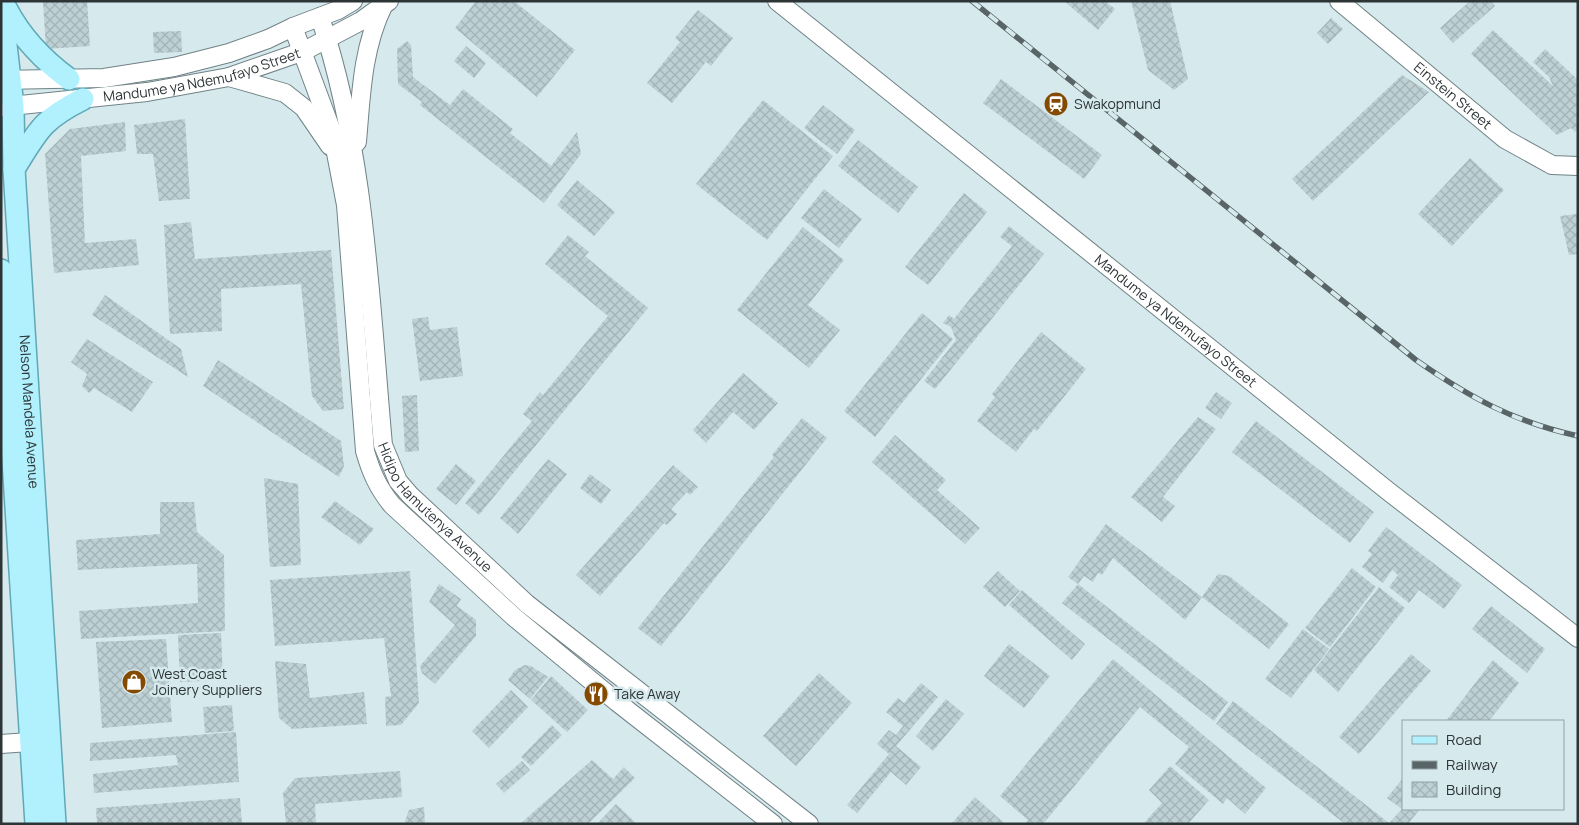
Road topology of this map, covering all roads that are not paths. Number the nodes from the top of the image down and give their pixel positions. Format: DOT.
graph roads {
  1 [pos="2,1"];
  2 [pos="353,1"];
  3 [pos="777,1"];
  4 [pos="1339,1"];
  5 [pos="386,4"];
  6 [pos="320,17"];
  7 [pos="293,27"];
  8 [pos="327,39"];
  9 [pos="304,51"];
  10 [pos="229,78"];
  11 [pos="69,79"];
  12 [pos="6,80"];
  13 [pos="83,100"];
  14 [pos="7,106"];
  15 [pos="337,157"];
  16 [pos="356,160"];
  17 [pos="1578,166"];
  18 [pos="14,169"];
  19 [pos="1,270"];
  20 [pos="1578,638"];
  21 [pos="40,741"];
  22 [pos="1,744"];
  23 [pos="36,824"];
  24 [pos="56,824"];
  25 [pos="773,824"];
  26 [pos="809,824"];
  1 -- 11 [label="main road"];
  1 -- 12 [label="main road, Nelson Mandela Avenue"];
  2 -- 6 [label="street, Mandume ya Ndemufayo Street"];
  3 -- 20 [label="street, Mandume ya Ndemufayo Street"];
  4 -- 17 [label="street, Einstein Street"];
  5 -- 8 [label="street, Mandume ya Ndemufayo Street"];
  5 -- 16 [label="street"];
  6 -- 7 [label="street, Mandume ya Ndemufayo Street"];
  6 -- 8 [label="street, Hidipo Hamutenya Avenue"];
  7 -- 9 [label="street, Hidipo Hamutenya Avenue"];
  7 -- 11 [label="street, Mandume ya Ndemufayo Street"];
  8 -- 9 [label="street, Mandume ya Ndemufayo Street"];
  8 -- 16 [label="street, Hidipo Hamutenya Avenue"];
  9 -- 10 [label="street, Mandume ya Ndemufayo Street"];
  9 -- 15 [label="street, Hidipo Hamutenya Avenue"];
  10 -- 13 [label="street, Mandume ya Ndemufayo Street"];
  10 -- 15 [label="street"];
  11 -- 12 [label="street, Mandume ya Ndemufayo Street"];
  12 -- 14 [label="main road, Nelson Mandela Avenue"];
  13 -- 14 [label="street, Mandume ya Ndemufayo Street"];
  13 -- 18 [label="main road"];
  14 -- 18 [label="main road, Nelson Mandela Avenue"];
  15 -- 25 [label="street, Hidipo Hamutenya Avenue"];
  16 -- 26 [label="street, Hidipo Hamutenya Avenue"];
  18 -- 21 [label="main road, Nelson Mandela Avenue"];
  19 -- 21 [label="main road, Nelson Mandela Avenue"];
  21 -- 22 [label="street"];
  21 -- 23 [label="main road, Nelson Mandela Avenue"];
  21 -- 24 [label="main road, Nelson Mandela Avenue"];
}
